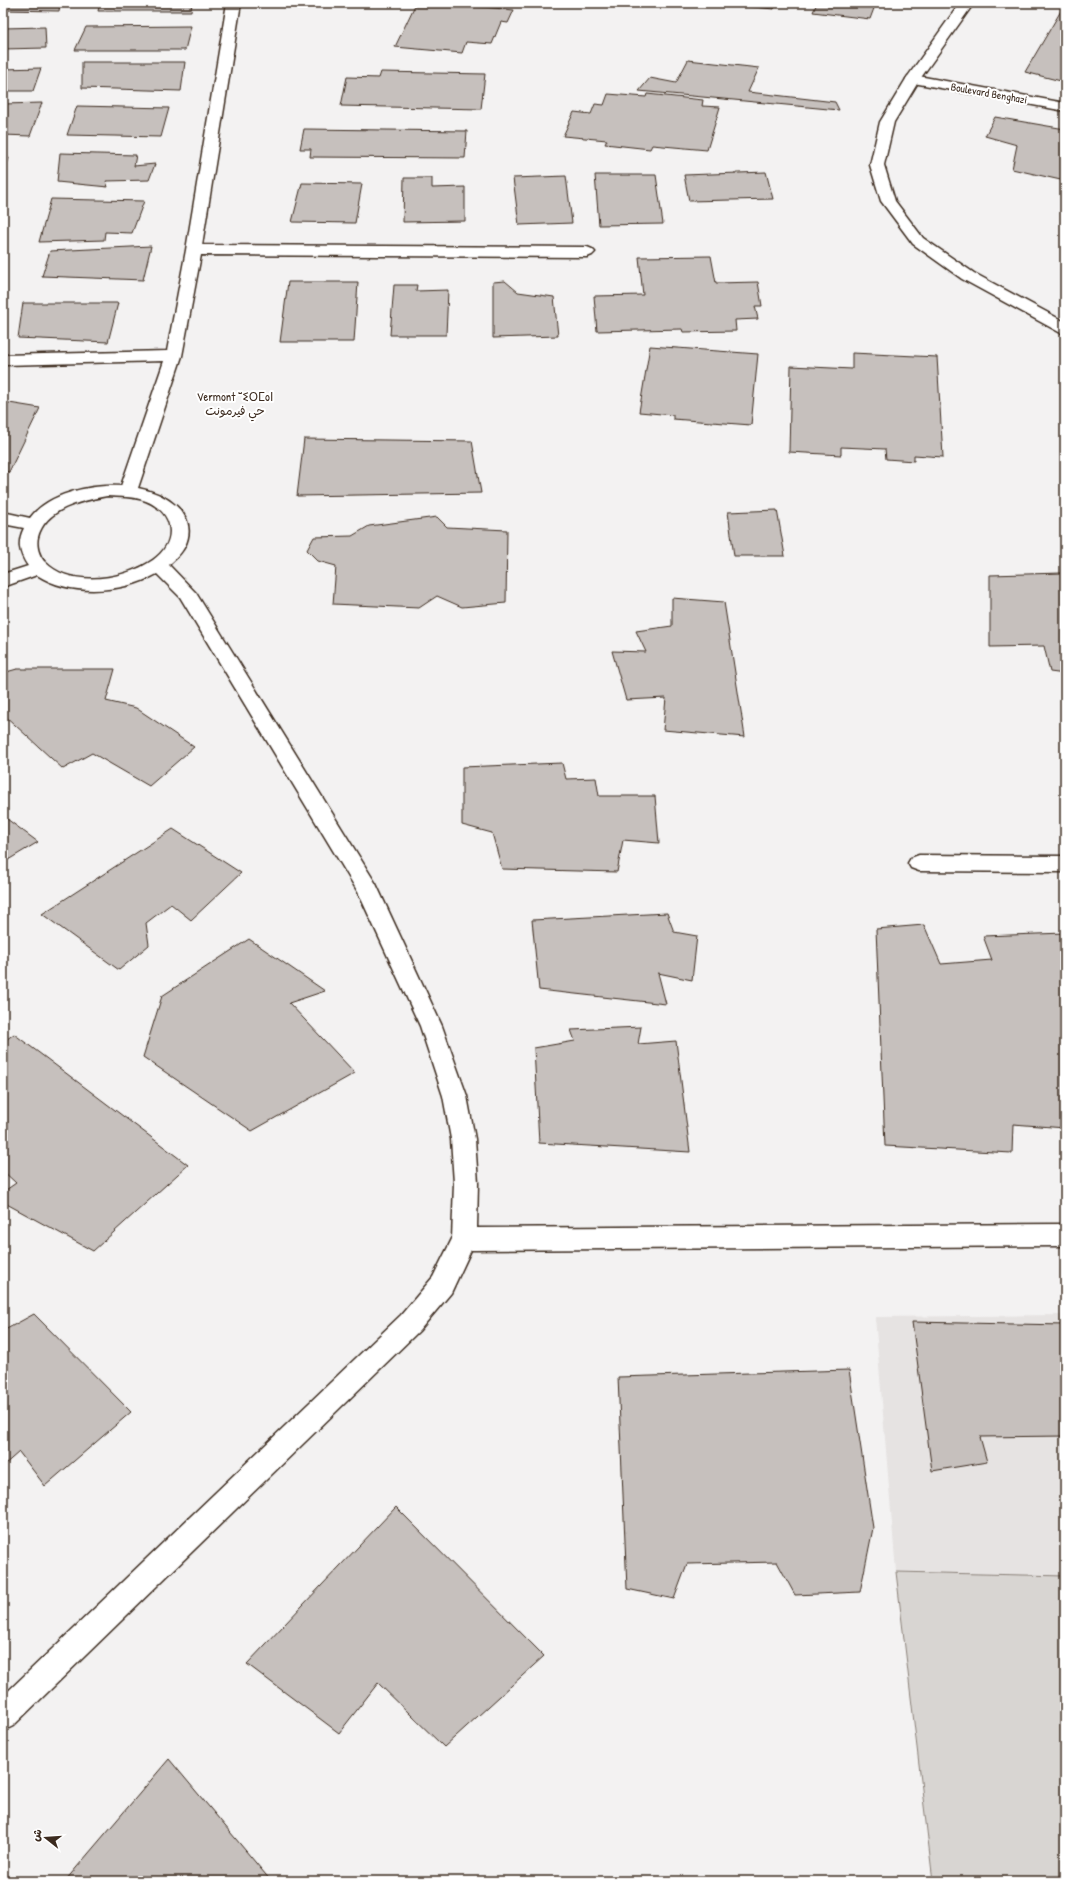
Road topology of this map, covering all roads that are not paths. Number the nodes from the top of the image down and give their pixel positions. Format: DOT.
graph roads {
  1 [pos="234,3"];
  2 [pos="967,3"];
  3 [pos="913,79"];
  4 [pos="1065,107"];
  5 [pos="194,250"];
  6 [pos="588,252"];
  7 [pos="1065,330"];
  8 [pos="174,356"];
  9 [pos="3,360"];
  10 [pos="128,491"];
  11 [pos="3,518"];
  12 [pos="34,524"];
  13 [pos="158,565"];
  14 [pos="39,568"];
  15 [pos="3,581"];
  16 [pos="919,863"];
  17 [pos="1065,864"];
  18 [pos="1065,1235"];
  19 [pos="464,1239"];
  20 [pos="3,1716"];
  1 -- 5 [label="street"];
  2 -- 3 [label="street"];
  3 -- 4 [label="street, Boulevard Benghazi"];
  3 -- 7 [label="street"];
  5 -- 6 [label="street"];
  5 -- 8 [label="street"];
  8 -- 9 [label="street"];
  8 -- 10 [label="street"];
  10 -- 12 [label="street"];
  10 -- 13 [label="street"];
  11 -- 12 [label="street"];
  12 -- 14 [label="street"];
  13 -- 14 [label="street"];
  13 -- 19 [label="street"];
  14 -- 15 [label="street"];
  16 -- 17 [label="street"];
  18 -- 19 [label="street"];
  19 -- 20 [label="street"];
}
